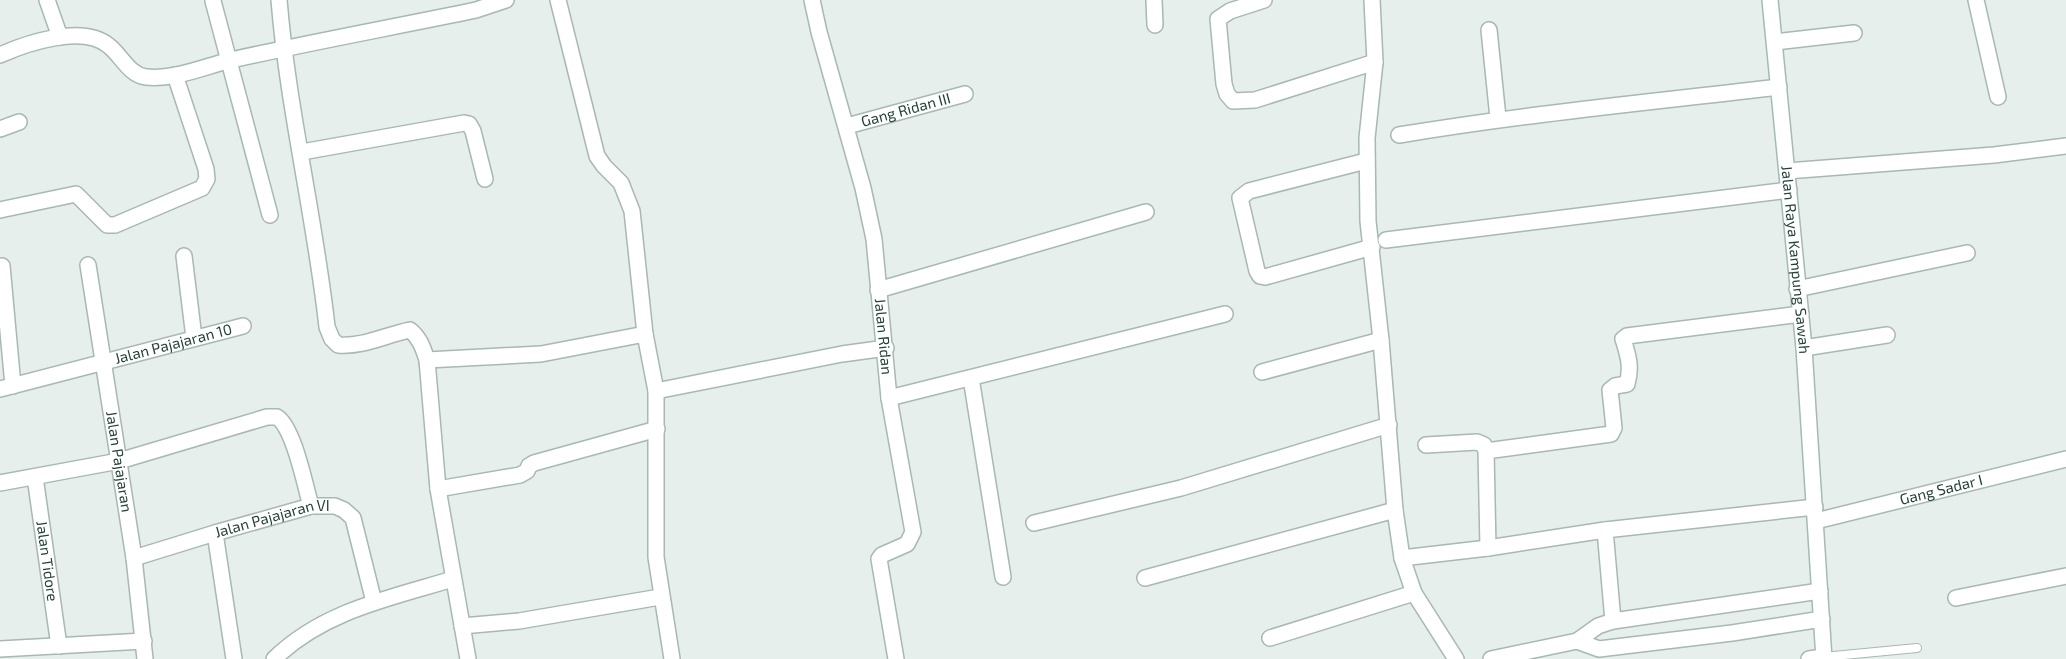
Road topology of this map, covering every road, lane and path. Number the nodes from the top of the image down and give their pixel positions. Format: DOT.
graph roads {
  1 [pos="46,0"];
  2 [pos="279,0"];
  3 [pos="506,0"];
  4 [pos="558,0"];
  5 [pos="813,0"];
  6 [pos="1154,0"];
  7 [pos="1264,0"];
  8 [pos="1372,0"];
  9 [pos="1770,0"];
  10 [pos="1976,0"];
  11 [pos="213,1"];
  12 [pos="1155,25"];
  13 [pos="1489,30"];
  14 [pos="1854,33"];
  15 [pos="60,37"];
  16 [pos="1774,42"];
  17 [pos="283,50"];
  18 [pos="0,55"];
  19 [pos="230,60"];
  20 [pos="1375,62"];
  21 [pos="175,75"];
  22 [pos="1779,87"];
  23 [pos="965,94"];
  24 [pos="1998,97"];
  25 [pos="1498,118"];
  26 [pos="19,122"];
  27 [pos="847,126"];
  28 [pos="0,129"];
  29 [pos="1399,135"];
  30 [pos="2066,146"];
  31 [pos="302,152"];
  32 [pos="1366,161"];
  33 [pos="1787,171"];
  34 [pos="484,179"];
  35 [pos="1789,190"];
  36 [pos="0,210"];
  37 [pos="1146,212"];
  38 [pos="270,215"];
  39 [pos="1386,240"];
  40 [pos="1372,247"];
  41 [pos="1967,253"];
  42 [pos="184,256"];
  43 [pos="88,265"];
  44 [pos="2,266"];
  45 [pos="1797,289"];
  46 [pos="878,290"];
  47 [pos="1225,314"];
  48 [pos="1800,314"];
  49 [pos="243,326"];
  50 [pos="645,334"];
  51 [pos="1887,335"];
  52 [pos="194,338"];
  53 [pos="1381,340"];
  54 [pos="886,348"];
  55 [pos="1804,348"];
  56 [pos="427,360"];
  57 [pos="104,363"];
  58 [pos="1262,372"];
  59 [pos="971,378"];
  60 [pos="6,388"];
  61 [pos="656,392"];
  62 [pos="890,398"];
  63 [pos="1389,425"];
  64 [pos="657,429"];
  65 [pos="1426,445"];
  66 [pos="1486,451"];
  67 [pos="2066,459"];
  68 [pos="119,460"];
  69 [pos="35,477"];
  70 [pos="0,483"];
  71 [pos="438,489"];
  72 [pos="311,506"];
  73 [pos="1395,510"];
  74 [pos="1815,514"];
  75 [pos="1034,523"];
  76 [pos="1605,530"];
  77 [pos="215,533"];
  78 [pos="1488,548"];
  79 [pos="134,558"];
  80 [pos="1402,558"];
  81 [pos="1003,576"];
  82 [pos="2066,576"];
  83 [pos="1144,578"];
  84 [pos="453,579"];
  85 [pos="1820,591"];
  86 [pos="1414,593"];
  87 [pos="660,597"];
  88 [pos="1956,598"];
  89 [pos="374,602"];
  90 [pos="1822,619"];
  91 [pos="1613,622"];
  92 [pos="462,626"];
  93 [pos="1270,638"];
  94 [pos="1577,640"];
  95 [pos="144,641"];
  96 [pos="59,646"];
  97 [pos="1917,648"];
  98 [pos="0,649"];
  99 [pos="1819,658"];
  100 [pos="145,659"];
  101 [pos="234,659"];
  102 [pos="274,659"];
  103 [pos="468,659"];
  104 [pos="672,659"];
  105 [pos="896,659"];
  106 [pos="1456,659"];
  107 [pos="1491,659"];
  1 -- 15 [label="street"];
  2 -- 17 [label="street"];
  3 -- 17 [label="street"];
  4 -- 50 [label="street"];
  5 -- 27 [label="street, Jalan Ridan"];
  6 -- 12 [label="street"];
  7 -- 20 [label="street"];
  8 -- 20 [label="street"];
  9 -- 16 [label="street, Jalan Raya Kampung Sawah"];
  10 -- 24 [label="street"];
  11 -- 19 [label="street"];
  13 -- 25 [label="street"];
  14 -- 16 [label="street"];
  15 -- 18 [label="street"];
  15 -- 21 [label="street"];
  16 -- 22 [label="street, Jalan Raya Kampung Sawah"];
  17 -- 19 [label="street"];
  17 -- 31 [label="street"];
  19 -- 21 [label="street"];
  19 -- 38 [label="street"];
  20 -- 32 [label="street"];
  21 -- 36 [label="street"];
  22 -- 25 [label="street"];
  22 -- 33 [label="street, Jalan Raya Kampung Sawah"];
  23 -- 27 [label="street, Gang Ridan III"];
  25 -- 29 [label="street"];
  26 -- 28 [label="street"];
  27 -- 46 [label="street, Jalan Ridan"];
  30 -- 33 [label="street"];
  31 -- 34 [label="street"];
  31 -- 56 [label="street"];
  32 -- 40 [label="street"];
  32 -- 40 [label="street"];
  33 -- 35 [label="street, Jalan Raya Kampung Sawah"];
  35 -- 39 [label="street"];
  35 -- 45 [label="street, Jalan Raya Kampung Sawah"];
  37 -- 46 [label="street"];
  40 -- 53 [label="street"];
  41 -- 45 [label="street"];
  42 -- 52 [label="street"];
  43 -- 57 [label="street, Jalan Pajajaran"];
  44 -- 60 [label="street"];
  45 -- 48 [label="street, Jalan Raya Kampung Sawah"];
  46 -- 54 [label="street, Jalan Ridan"];
  47 -- 59 [label="street"];
  48 -- 55 [label="street, Jalan Raya Kampung Sawah"];
  48 -- 66 [label="street"];
  49 -- 52 [label="street, Jalan Pajajaran 10"];
  50 -- 56 [label="street"];
  50 -- 61 [label="street"];
  51 -- 55 [label="street"];
  52 -- 57 [label="street, Jalan Pajajaran 10"];
  53 -- 58 [label="street"];
  53 -- 63 [label="street"];
  54 -- 61 [label="street"];
  54 -- 62 [label="street, Jalan Ridan"];
  55 -- 74 [label="street, Jalan Raya Kampung Sawah"];
  56 -- 71 [label="street"];
  57 -- 60 [label="street, Jalan Pajajaran 10"];
  57 -- 68 [label="street, Jalan Pajajaran"];
  59 -- 62 [label="street"];
  59 -- 81 [label="street"];
  61 -- 64 [label="street"];
  62 -- 105 [label="street, Jalan Ridan"];
  63 -- 73 [label="street"];
  63 -- 75 [label="street"];
  64 -- 71 [label="street"];
  64 -- 87 [label="street"];
  65 -- 66 [label="street"];
  66 -- 78 [label="street"];
  67 -- 74 [label="street, Gang Sadar I"];
  68 -- 69 [label="street"];
  68 -- 72 [label="street"];
  68 -- 79 [label="street, Jalan Pajajaran"];
  69 -- 70 [label="street"];
  69 -- 96 [label="street, Jalan Tidore"];
  71 -- 84 [label="street"];
  72 -- 77 [label="street, Jalan Pajajaran VI"];
  72 -- 89 [label="street, Jalan Pajajaran VI"];
  73 -- 80 [label="street"];
  73 -- 83 [label="street"];
  74 -- 76 [label="street, Gang Sadar I"];
  74 -- 85 [label="street, Jalan Raya Kampung Sawah"];
  76 -- 78 [label="street, Gang Sadar I"];
  76 -- 91 [label="street"];
  77 -- 79 [label="street, Jalan Pajajaran VI"];
  77 -- 101 [label="street"];
  78 -- 80 [label="street, Gang Sadar I"];
  79 -- 95 [label="street, Jalan Pajajaran"];
  80 -- 86 [label="street"];
  82 -- 88 [label="street"];
  84 -- 89 [label="street"];
  84 -- 92 [label="street"];
  85 -- 90 [label="street, Jalan Raya Kampung Sawah"];
  85 -- 91 [label="street"];
  86 -- 93 [label="street"];
  86 -- 106 [label="street"];
  87 -- 92 [label="street"];
  87 -- 104 [label="street"];
  89 -- 102 [label="street"];
  90 -- 94 [label="street"];
  90 -- 99 [label="street, Jalan Raya Kampung Sawah"];
  91 -- 94 [label="street"];
  92 -- 103 [label="street"];
  94 -- 107 [label="street"];
  95 -- 96 [label="street"];
  95 -- 100 [label="street, Jalan Pajajaran"];
  96 -- 98 [label="street"];
  97 -- 99 [label="lane"];
}
